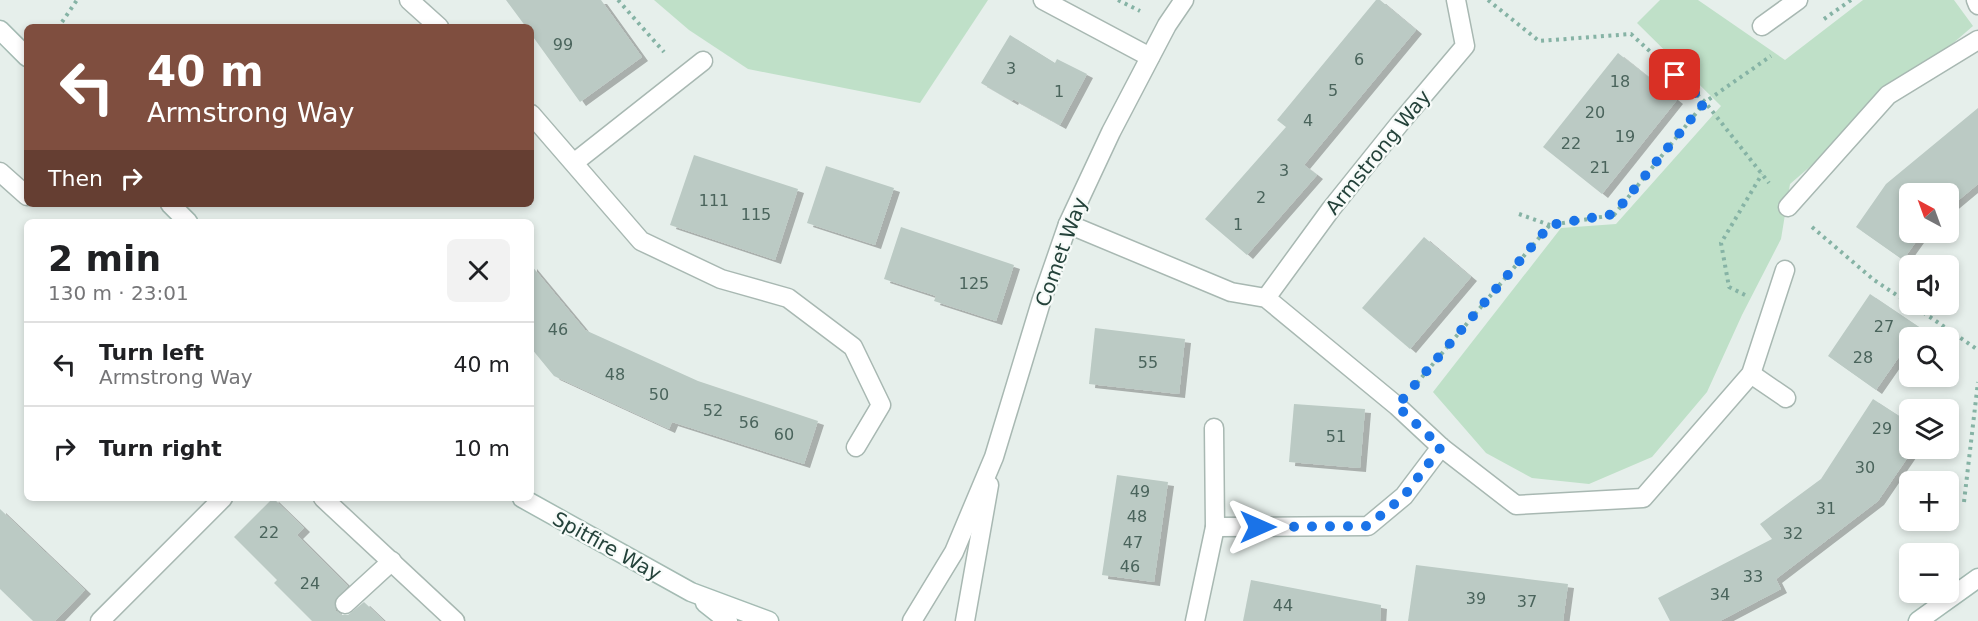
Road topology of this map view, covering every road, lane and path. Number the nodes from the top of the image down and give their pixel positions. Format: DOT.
graph roads {
  1 [pos="77,0"];
  2 [pos="410,0"];
  3 [pos="618,0"];
  4 [pos="1043,0"];
  5 [pos="1184,0"];
  6 [pos="1456,0"];
  7 [pos="1487,0"];
  8 [pos="1798,0"];
  9 [pos="1851,0"];
  10 [pos="1976,0"];
  11 [pos="1978,5"];
  12 [pos="1821,20"];
  13 [pos="62,22"];
  14 [pos="436,24"];
  15 [pos="1762,26"];
  16 [pos="0,30"];
  17 [pos="1978,40"];
  18 [pos="24,54"];
  19 [pos="1773,55"];
  20 [pos="1150,57"];
  21 [pos="703,61"];
  22 [pos="685,75"];
  23 [pos="1705,102"];
  24 [pos="534,117"];
  25 [pos="575,162"];
  26 [pos="0,172"];
  27 [pos="1762,174"];
  28 [pos="24,193"];
  29 [pos="173,207"];
  30 [pos="1788,207"];
  31 [pos="1520,214"];
  32 [pos="185,219"];
  33 [pos="1068,224"];
  34 [pos="1550,225"];
  35 [pos="1785,270"];
  36 [pos="1899,297"];
  37 [pos="1266,298"];
  38 [pos="1772,309"];
  39 [pos="1926,315"];
  40 [pos="1978,350"];
  41 [pos="1751,374"];
  42 [pos="1978,382"];
  43 [pos="1786,398"];
  44 [pos="1397,406"];
  45 [pos="1214,428"];
  46 [pos="856,447"];
  47 [pos="1441,447"];
  48 [pos="994,457"];
  49 [pos="220,501"];
  50 [pos="326,501"];
  51 [pos="527,501"];
  52 [pos="1964,502"];
  53 [pos="1215,527"];
  54 [pos="392,561"];
  55 [pos="1978,578"];
  56 [pos="692,592"];
  57 [pos="345,604"];
  58 [pos="100,621"];
  59 [pos="455,621"];
  60 [pos="728,621"];
  61 [pos="769,621"];
  62 [pos="912,621"];
  63 [pos="965,621"];
  64 [pos="1196,621"];
  65 [pos="1918,621"];
  1 -- 13 [label="path"];
  2 -- 14 [label="street"];
  3 -- 22 [label="path"];
  4 -- 20 [label="street"];
  5 -- 20 [label="street, Comet Way"];
  6 -- 37 [label="street, Armstrong Way"];
  7 -- 23 [label="path"];
  8 -- 15 [label="street"];
  9 -- 12 [label="path"];
  10 -- 11 [label="street"];
  16 -- 18 [label="street"];
  17 -- 30 [label="street"];
  19 -- 23 [label="path"];
  20 -- 33 [label="street, Comet Way"];
  21 -- 22 [label="street"];
  22 -- 25 [label="street"];
  23 -- 27 [label="path"];
  23 -- 34 [label="path"];
  24 -- 25 [label="street"];
  25 -- 46 [label="street"];
  26 -- 28 [label="street"];
  27 -- 30 [label="path"];
  27 -- 38 [label="path"];
  29 -- 32 [label="street"];
  30 -- 36 [label="path"];
  31 -- 34 [label="path"];
  33 -- 37 [label="street"];
  33 -- 48 [label="street, Comet Way"];
  34 -- 44 [label="path"];
  35 -- 38 [label="street"];
  37 -- 44 [label="street"];
  38 -- 41 [label="street"];
  39 -- 40 [label="path"];
  41 -- 43 [label="street"];
  41 -- 47 [label="street"];
  42 -- 52 [label="path"];
  44 -- 47 [label="street"];
  45 -- 53 [label="street"];
  47 -- 53 [label="street"];
  48 -- 62 [label="street, Comet Way"];
  48 -- 63 [label="street, Comet Way"];
  49 -- 58 [label="street"];
  50 -- 54 [label="street"];
  51 -- 56 [label="street, Spitfire Way"];
  53 -- 64 [label="street"];
  54 -- 57 [label="street"];
  54 -- 59 [label="street"];
  55 -- 65 [label="street"];
  56 -- 60 [label="street, Spitfire Way"];
  56 -- 61 [label="street, Spitfire Way"];
}
